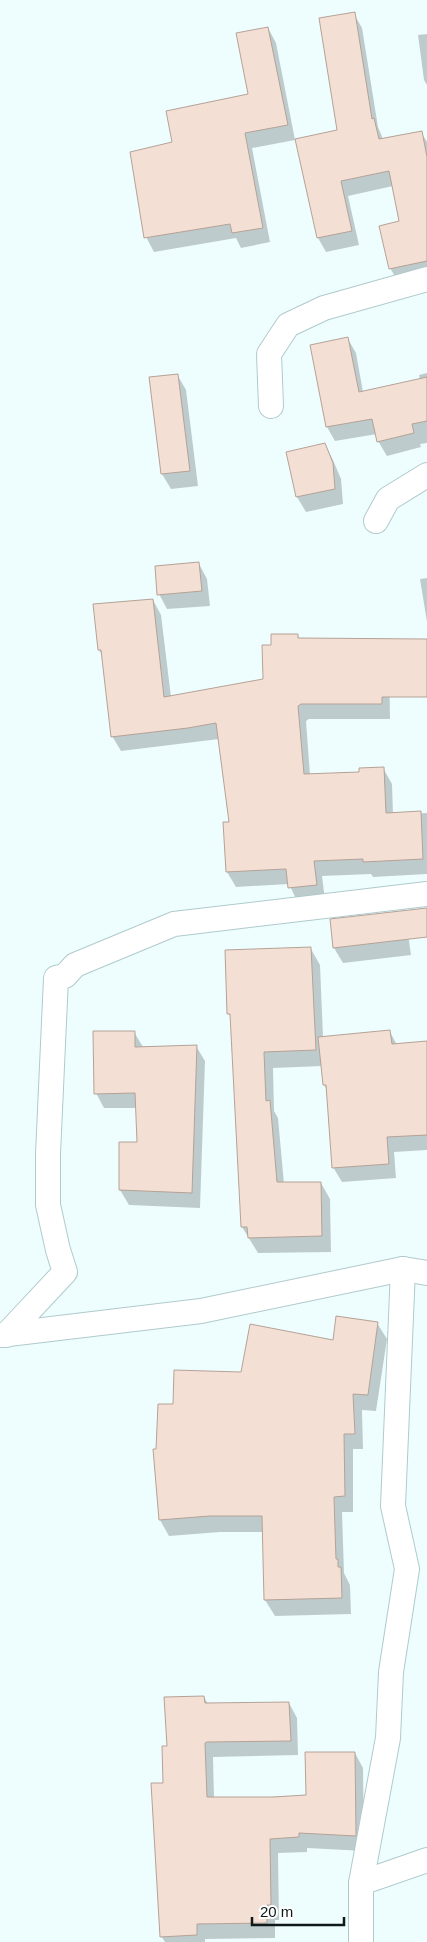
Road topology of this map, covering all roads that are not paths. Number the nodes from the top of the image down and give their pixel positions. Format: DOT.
graph roads {
  1 [pos="427,279"];
  2 [pos="271,406"];
  3 [pos="427,475"];
  4 [pos="376,521"];
  5 [pos="427,894"];
  6 [pos="402,1269"];
  7 [pos="427,1273"];
  8 [pos="3,1335"];
  9 [pos="427,1860"];
  10 [pos="361,1883"];
  11 [pos="361,1942"];
  1 -- 2 [label="street"];
  3 -- 4 [label="street"];
  5 -- 8 [label="street"];
  6 -- 7 [label="street"];
  6 -- 8 [label="street"];
  6 -- 10 [label="street"];
  9 -- 10 [label="street"];
  10 -- 11 [label="street"];
}
